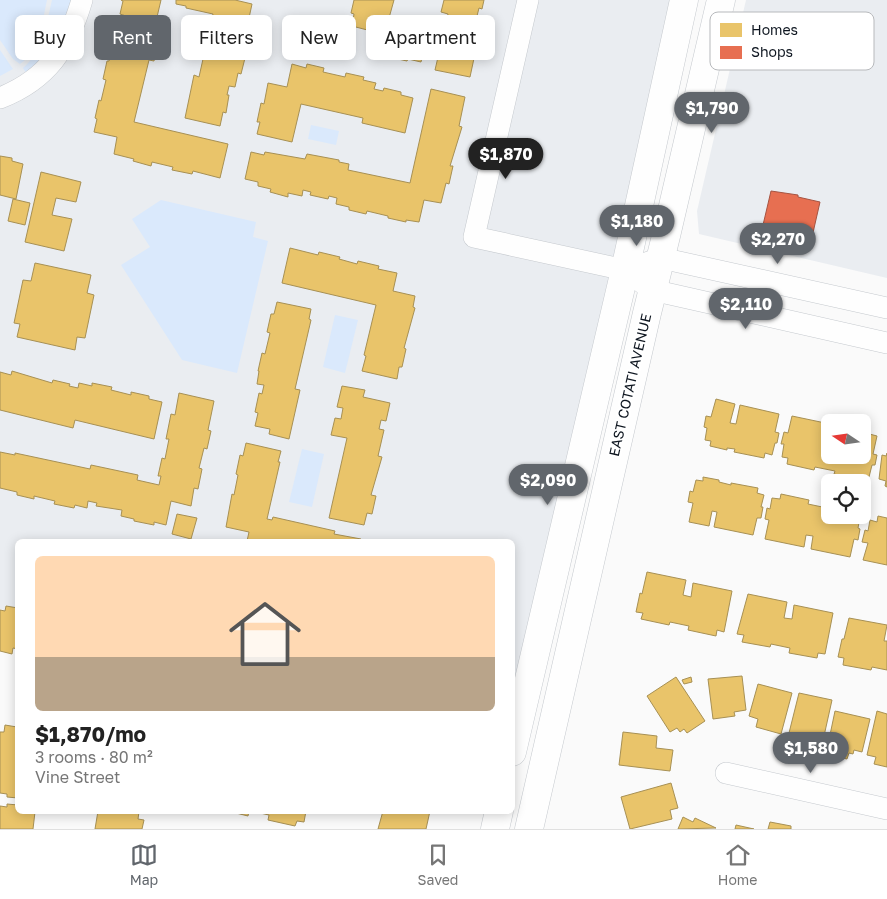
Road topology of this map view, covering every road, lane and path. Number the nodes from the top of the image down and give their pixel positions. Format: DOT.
graph roads {
  1 [pos="82,0"];
  2 [pos="528,0"];
  3 [pos="684,0"];
  4 [pos="710,47"];
  5 [pos="0,98"];
  6 [pos="661,258"];
  7 [pos="624,270"];
  8 [pos="652,290"];
  9 [pos="887,308"];
  10 [pos="887,343"];
  11 [pos="515,739"];
  12 [pos="726,773"];
  13 [pos="887,809"];
  14 [pos="498,814"];
  15 [pos="494,829"];
  16 [pos="529,829"];
  1 -- 5 [label="street"];
  2 -- 7 [label="street"];
  3 -- 7 [label="main road"];
  4 -- 6 [label="main road, EAST COTATI AVENUE"];
  6 -- 7 [label="street"];
  6 -- 8 [label="main road, EAST COTATI AVENUE"];
  6 -- 9 [label="street"];
  7 -- 8 [label="street"];
  7 -- 11 [label="main road"];
  8 -- 10 [label="street"];
  8 -- 16 [label="main road, EAST COTATI AVENUE"];
  12 -- 13 [label="street"];
  14 -- 15 [label="main road"];
}
